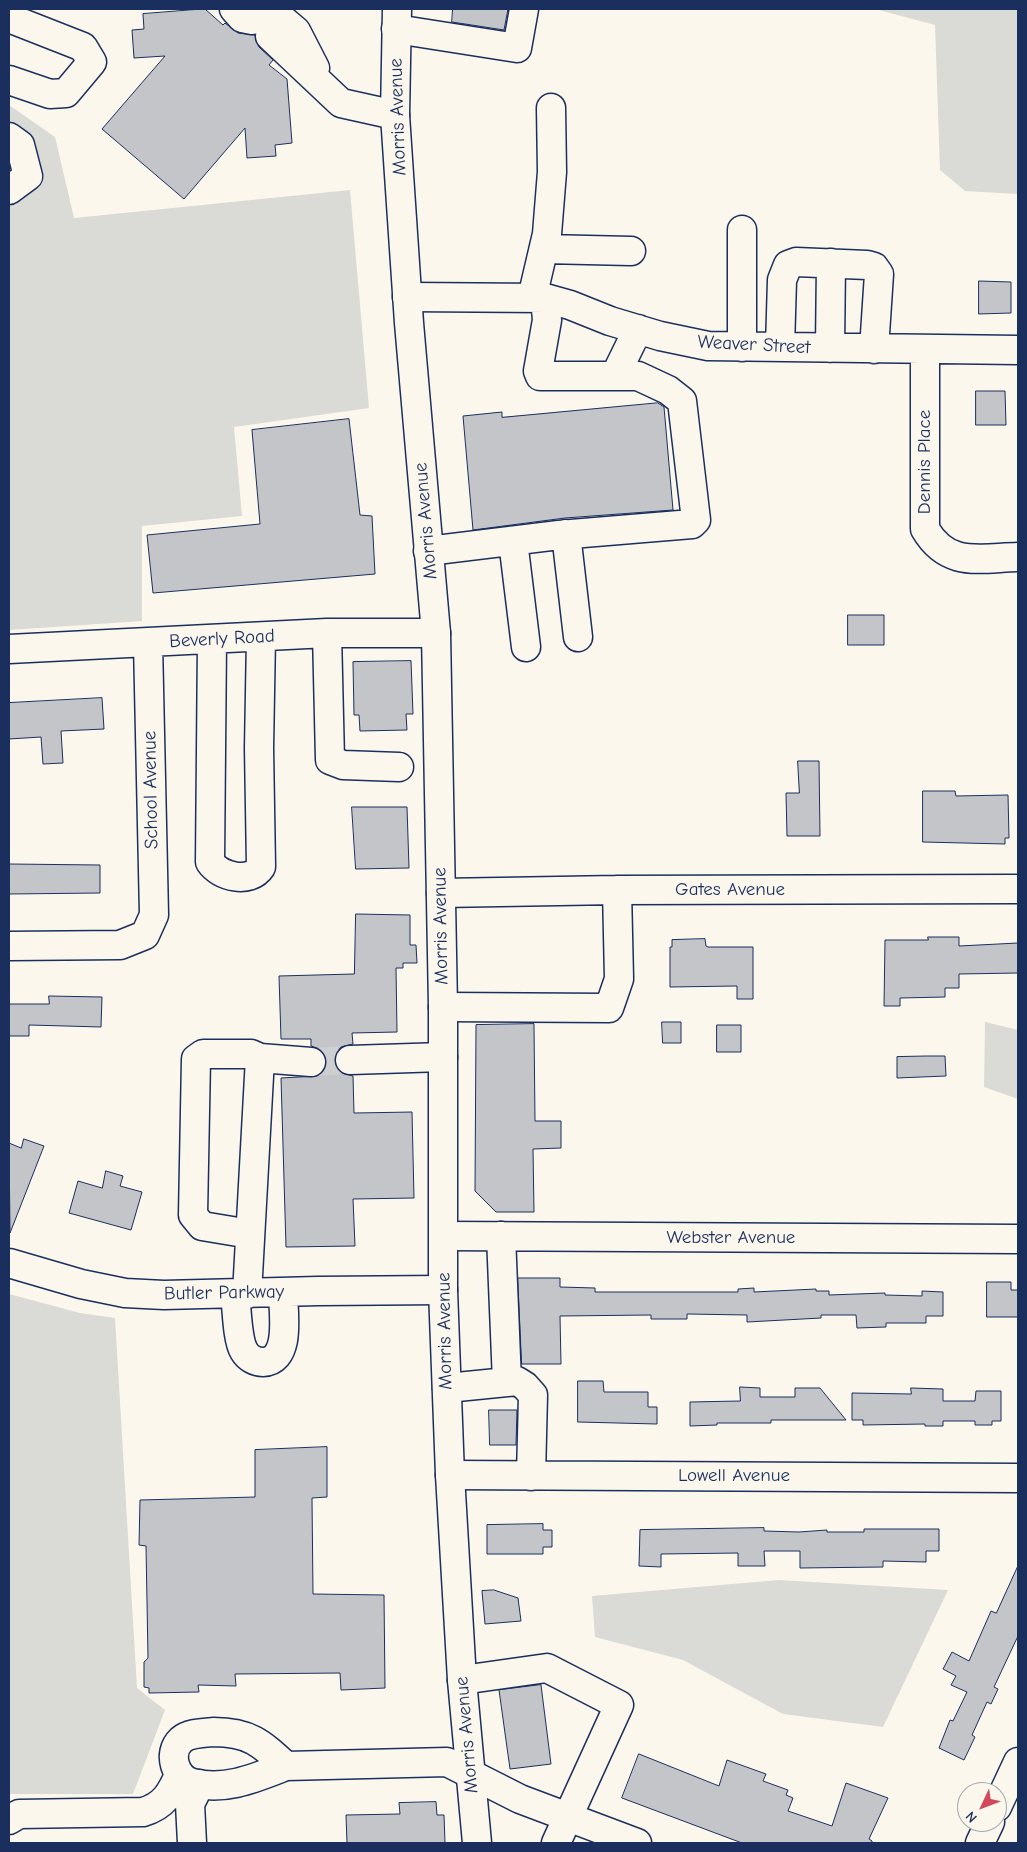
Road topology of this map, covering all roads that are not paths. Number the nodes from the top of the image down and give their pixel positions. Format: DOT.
graph roads {
  1 [pos="12,9"];
  2 [pos="524,9"];
  3 [pos="9,17"];
  4 [pos="257,18"];
  5 [pos="396,19"];
  6 [pos="9,80"];
  7 [pos="551,108"];
  8 [pos="395,115"];
  9 [pos="9,137"];
  10 [pos="9,190"];
  11 [pos="742,230"];
  12 [pos="544,249"];
  13 [pos="631,252"];
  14 [pos="831,263"];
  15 [pos="407,297"];
  16 [pos="539,298"];
  17 [pos="638,329"];
  18 [pos="742,347"];
  19 [pos="780,348"];
  20 [pos="830,348"];
  21 [pos="874,349"];
  22 [pos="925,350"];
  23 [pos="1018,350"];
  24 [pos="615,376"];
  25 [pos="566,534"];
  26 [pos="513,541"];
  27 [pos="428,551"];
  28 [pos="1018,557"];
  29 [pos="327,633"];
  30 [pos="436,633"];
  31 [pos="261,637"];
  32 [pos="578,637"];
  33 [pos="212,640"];
  34 [pos="148,643"];
  35 [pos="526,647"];
  36 [pos="9,649"];
  37 [pos="399,767"];
  38 [pos="1018,889"];
  39 [pos="617,890"];
  40 [pos="441,893"];
  41 [pos="9,946"];
  42 [pos="443,1008"];
  43 [pos="443,1056"];
  44 [pos="260,1058"];
  45 [pos="350,1060"];
  46 [pos="310,1062"];
  47 [pos="250,1234"];
  48 [pos="444,1236"];
  49 [pos="501,1236"];
  50 [pos="1018,1239"];
  51 [pos="9,1263"];
  52 [pos="443,1290"];
  53 [pos="283,1292"];
  54 [pos="241,1294"];
  55 [pos="507,1382"];
  56 [pos="446,1388"];
  57 [pos="450,1476"];
  58 [pos="531,1476"];
  59 [pos="1018,1478"];
  60 [pos="462,1680"];
  61 [pos="1018,1762"];
  62 [pos="286,1766"];
  63 [pos="470,1774"];
  64 [pos="190,1779"];
  65 [pos="1007,1786"];
  66 [pos="568,1817"];
  67 [pos="9,1820"];
  68 [pos="192,1843"];
  69 [pos="477,1843"];
  70 [pos="556,1843"];
  71 [pos="637,1843"];
  1 -- 3 [label="street"];
  2 -- 5 [label="street"];
  3 -- 6 [label="street"];
  4 -- 8 [label="street"];
  5 -- 8 [label="street, Morris Avenue"];
  7 -- 12 [label="street"];
  8 -- 15 [label="street, Morris Avenue"];
  9 -- 10 [label="street"];
  11 -- 18 [label="street"];
  12 -- 13 [label="street"];
  12 -- 16 [label="street"];
  14 -- 19 [label="street"];
  14 -- 20 [label="street"];
  14 -- 21 [label="street"];
  15 -- 16 [label="street, Weaver Street"];
  15 -- 27 [label="street, Morris Avenue"];
  16 -- 17 [label="street, Weaver Street"];
  16 -- 24 [label="street"];
  17 -- 18 [label="street, Weaver Street"];
  17 -- 24 [label="street"];
  18 -- 19 [label="street, Weaver Street"];
  19 -- 20 [label="street, Weaver Street"];
  20 -- 21 [label="street, Weaver Street"];
  21 -- 22 [label="street, Weaver Street"];
  22 -- 23 [label="street, Weaver Street"];
  22 -- 28 [label="street, Dennis Place"];
  24 -- 25 [label="street"];
  25 -- 26 [label="street"];
  25 -- 32 [label="street"];
  26 -- 27 [label="street"];
  26 -- 35 [label="street"];
  27 -- 30 [label="street, Morris Avenue"];
  29 -- 30 [label="street, Beverly Road"];
  29 -- 31 [label="street, Beverly Road"];
  29 -- 37 [label="street"];
  30 -- 40 [label="street, Morris Avenue"];
  31 -- 33 [label="street, Beverly Road"];
  31 -- 33 [label="street"];
  33 -- 34 [label="street, Beverly Road"];
  34 -- 36 [label="street, Beverly Road"];
  34 -- 41 [label="street, School Avenue"];
  38 -- 39 [label="street, Gates Avenue"];
  39 -- 40 [label="street, Gates Avenue"];
  39 -- 42 [label="street"];
  40 -- 42 [label="street, Morris Avenue"];
  42 -- 43 [label="street, Morris Avenue"];
  43 -- 45 [label="street"];
  43 -- 48 [label="street, Morris Avenue"];
  44 -- 46 [label="street"];
  44 -- 47 [label="street"];
  44 -- 47 [label="street"];
  47 -- 54 [label="street"];
  48 -- 49 [label="street, Webster Avenue"];
  48 -- 52 [label="street, Morris Avenue"];
  49 -- 50 [label="street, Webster Avenue"];
  49 -- 55 [label="street"];
  51 -- 54 [label="street, Butler Parkway"];
  52 -- 53 [label="street, Butler Parkway"];
  52 -- 56 [label="street, Morris Avenue"];
  53 -- 54 [label="street, Butler Parkway"];
  53 -- 54 [label="street"];
  55 -- 56 [label="street"];
  55 -- 58 [label="street"];
  56 -- 57 [label="street, Morris Avenue"];
  57 -- 58 [label="street, Lowell Avenue"];
  57 -- 60 [label="street, Morris Avenue"];
  58 -- 59 [label="street, Lowell Avenue"];
  60 -- 63 [label="street, Morris Avenue"];
  60 -- 66 [label="street"];
  61 -- 65 [label="street"];
  62 -- 63 [label="street"];
  62 -- 64 [label="street"];
  62 -- 64 [label="street"];
  63 -- 66 [label="street"];
  63 -- 69 [label="street, Morris Avenue"];
  64 -- 67 [label="street"];
  64 -- 68 [label="street"];
  66 -- 70 [label="street"];
  66 -- 71 [label="street"];
}
